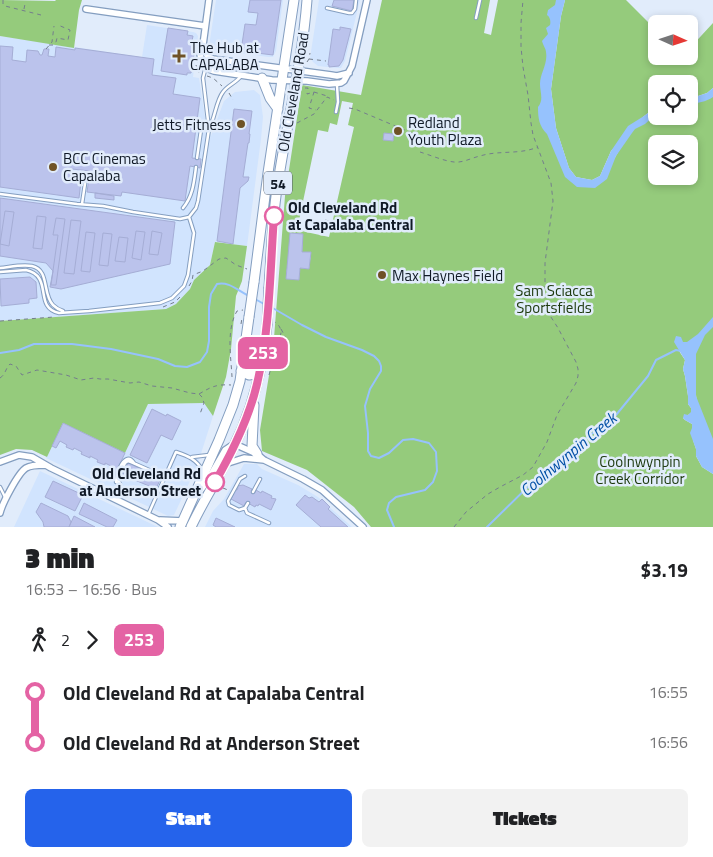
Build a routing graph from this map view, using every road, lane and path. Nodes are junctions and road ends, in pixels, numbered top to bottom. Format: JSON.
{"nodes":[{"id":1,"x":3,"y":0,"type":"edge"},
{"id":2,"x":209,"y":0,"type":"edge"},
{"id":3,"x":294,"y":0,"type":"edge"},
{"id":4,"x":307,"y":0,"type":"edge"},
{"id":5,"x":356,"y":0,"type":"edge"},
{"id":6,"x":367,"y":0,"type":"edge"},
{"id":7,"x":480,"y":0,"type":"edge"},
{"id":8,"x":523,"y":0,"type":"edge"},
{"id":9,"x":25,"y":4,"type":"dead end"},
{"id":10,"x":327,"y":8,"type":"dead end"},
{"id":11,"x":86,"y":9,"type":"dead end"},
{"id":12,"x":24,"y":10,"type":"junction"},
{"id":13,"x":41,"y":15,"type":"dead end"},
{"id":14,"x":476,"y":18,"type":"dead end"},
{"id":15,"x":58,"y":25,"type":"dead end"},
{"id":16,"x":54,"y":26,"type":"dead end"},
{"id":17,"x":205,"y":26,"type":"junction"},
{"id":18,"x":49,"y":45,"type":"junction"},
{"id":19,"x":203,"y":45,"type":"junction"},
{"id":20,"x":46,"y":49,"type":"dead end"},
{"id":21,"x":310,"y":53,"type":"dead end"},
{"id":22,"x":213,"y":59,"type":"junction"},
{"id":23,"x":309,"y":59,"type":"junction"},
{"id":24,"x":326,"y":61,"type":"dead end"},
{"id":25,"x":207,"y":68,"type":"junction"},
{"id":26,"x":302,"y":68,"type":"junction"},
{"id":27,"x":284,"y":69,"type":"junction"},
{"id":28,"x":349,"y":73,"type":"junction"},
{"id":29,"x":242,"y":75,"type":"junction"},
{"id":30,"x":206,"y":76,"type":"dead end"},
{"id":31,"x":337,"y":76,"type":"junction"},
{"id":32,"x":262,"y":78,"type":"junction"},
{"id":33,"x":283,"y":80,"type":"junction"},
{"id":34,"x":299,"y":84,"type":"junction"},
{"id":35,"x":337,"y":84,"type":"junction"},
{"id":36,"x":222,"y":86,"type":"dead end"},
{"id":37,"x":229,"y":92,"type":"dead end"},
{"id":38,"x":314,"y":92,"type":"junction"},
{"id":39,"x":328,"y":97,"type":"junction"},
{"id":40,"x":233,"y":100,"type":"dead end"},
{"id":41,"x":338,"y":102,"type":"junction"},
{"id":42,"x":349,"y":108,"type":"dead end"},
{"id":43,"x":278,"y":109,"type":"junction"},
{"id":44,"x":317,"y":111,"type":"junction"},
{"id":45,"x":336,"y":112,"type":"dead end"},
{"id":46,"x":294,"y":125,"type":"dead end"},
{"id":47,"x":209,"y":129,"type":"junction"},
{"id":48,"x":438,"y":144,"type":"dead end"},
{"id":49,"x":538,"y":147,"type":"junction"},
{"id":50,"x":420,"y":152,"type":"dead end"},
{"id":51,"x":197,"y":158,"type":"dead end"},
{"id":52,"x":196,"y":167,"type":"dead end"},
{"id":53,"x":195,"y":174,"type":"junction"},
{"id":54,"x":203,"y":175,"type":"junction"},
{"id":55,"x":76,"y":176,"type":"dead end"},
{"id":56,"x":0,"y":194,"type":"edge"},
{"id":57,"x":82,"y":204,"type":"junction"},
{"id":58,"x":183,"y":208,"type":"dead end"},
{"id":59,"x":189,"y":217,"type":"junction"},
{"id":60,"x":325,"y":220,"type":"dead end"},
{"id":61,"x":363,"y":229,"type":"dead end"},
{"id":62,"x":0,"y":268,"type":"edge"},
{"id":63,"x":248,"y":269,"type":"dead end"},
{"id":64,"x":0,"y":272,"type":"edge"},
{"id":65,"x":188,"y":288,"type":"dead end"},
{"id":66,"x":182,"y":295,"type":"dead end"},
{"id":67,"x":156,"y":308,"type":"dead end"},
{"id":68,"x":65,"y":312,"type":"junction"},
{"id":69,"x":58,"y":316,"type":"dead end"},
{"id":70,"x":0,"y":321,"type":"edge"},
{"id":71,"x":281,"y":328,"type":"dead end"},
{"id":72,"x":283,"y":370,"type":"dead end"},
{"id":73,"x":241,"y":371,"type":"junction"},
{"id":74,"x":259,"y":373,"type":"junction"},
{"id":75,"x":0,"y":378,"type":"edge"},
{"id":76,"x":231,"y":386,"type":"dead end"},
{"id":77,"x":255,"y":392,"type":"junction"},
{"id":78,"x":199,"y":394,"type":"junction"},
{"id":79,"x":200,"y":414,"type":"dead end"},
{"id":80,"x":235,"y":445,"type":"junction"},
{"id":81,"x":214,"y":453,"type":"junction"},
{"id":82,"x":190,"y":457,"type":"junction"},
{"id":83,"x":260,"y":457,"type":"junction"},
{"id":84,"x":0,"y":462,"type":"edge"},
{"id":85,"x":226,"y":464,"type":"junction"},
{"id":86,"x":45,"y":465,"type":"junction"},
{"id":87,"x":204,"y":474,"type":"junction"},
{"id":88,"x":245,"y":476,"type":"dead end"},
{"id":89,"x":164,"y":477,"type":"junction"},
{"id":90,"x":260,"y":480,"type":"dead end"},
{"id":91,"x":120,"y":484,"type":"dead end"},
{"id":92,"x":0,"y":487,"type":"edge"},
{"id":93,"x":222,"y":488,"type":"dead end"},
{"id":94,"x":228,"y":490,"type":"dead end"},
{"id":95,"x":253,"y":492,"type":"dead end"},
{"id":96,"x":6,"y":498,"type":"junction"},
{"id":97,"x":192,"y":500,"type":"junction"},
{"id":98,"x":248,"y":503,"type":"dead end"},
{"id":99,"x":245,"y":508,"type":"junction"},
{"id":100,"x":0,"y":513,"type":"edge"},
{"id":101,"x":148,"y":515,"type":"junction"},
{"id":102,"x":158,"y":520,"type":"junction"},
{"id":103,"x":269,"y":523,"type":"dead end"},
{"id":104,"x":182,"y":524,"type":"edge"},
{"id":105,"x":168,"y":527,"type":"edge"},
{"id":106,"x":191,"y":527,"type":"edge"},
{"id":107,"x":363,"y":527,"type":"edge"},
{"id":108,"x":454,"y":527,"type":"edge"}],
"edges":[{"from":1,"to":12,"type":"path"},
{"from":2,"to":17,"type":"street"},
{"from":3,"to":27,"type":"main road","name":"Old Cleveland Road","number":"54"},
{"from":4,"to":26,"type":"main road","name":"Old Cleveland Road","number":"54"},
{"from":5,"to":10,"type":"lane"},
{"from":6,"to":28,"type":"street"},
{"from":7,"to":14,"type":"lane"},
{"from":8,"to":49,"type":"path"},
{"from":9,"to":12,"type":"path"},
{"from":11,"to":17,"type":"street"},
{"from":12,"to":13,"type":"path"},
{"from":15,"to":18,"type":"path"},
{"from":16,"to":18,"type":"path"},
{"from":17,"to":19,"type":"street"},
{"from":18,"to":20,"type":"path"},
{"from":19,"to":22,"type":"street"},
{"from":19,"to":25,"type":"street"},
{"from":21,"to":23,"type":"path"},
{"from":22,"to":25,"type":"lane"},
{"from":22,"to":27,"type":"street"},
{"from":23,"to":24,"type":"path"},
{"from":23,"to":26,"type":"path"},
{"from":25,"to":29,"type":"street"},
{"from":25,"to":47,"type":"lane"},
{"from":26,"to":27,"type":"street"},
{"from":26,"to":31,"type":"street"},
{"from":26,"to":34,"type":"main road","name":"Old Cleveland Road","number":"54"},
{"from":27,"to":33,"type":"main road","name":"Old Cleveland Road","number":"54"},
{"from":28,"to":31,"type":"street"},
{"from":28,"to":35,"type":"street"},
{"from":29,"to":32,"type":"street"},
{"from":29,"to":47,"type":"lane"},
{"from":30,"to":36,"type":"path"},
{"from":31,"to":35,"type":"lane"},
{"from":32,"to":33,"type":"street"},
{"from":32,"to":43,"type":"main road"},
{"from":33,"to":34,"type":"street"},
{"from":33,"to":43,"type":"main road","name":"Old Cleveland Road","number":"54"},
{"from":34,"to":35,"type":"street"},
{"from":34,"to":38,"type":"path"},
{"from":34,"to":74,"type":"main road","name":"Old Cleveland Road","number":"54","bridge":true},
{"from":35,"to":41,"type":"lane"},
{"from":37,"to":40,"type":"path"},
{"from":38,"to":39,"type":"path"},
{"from":38,"to":44,"type":"path"},
{"from":39,"to":41,"type":"path"},
{"from":39,"to":44,"type":"path"},
{"from":41,"to":45,"type":"lane"},
{"from":42,"to":48,"type":"path"},
{"from":43,"to":73,"type":"main road","name":"Old Cleveland Road","number":"54","bridge":true},
{"from":44,"to":46,"type":"path"},
{"from":47,"to":51,"type":"lane"},
{"from":47,"to":54,"type":"lane"},
{"from":49,"to":50,"type":"path"},
{"from":49,"to":108,"type":"path"},
{"from":52,"to":53,"type":"lane"},
{"from":53,"to":54,"type":"lane"},
{"from":53,"to":58,"type":"lane"},
{"from":54,"to":59,"type":"lane"},
{"from":55,"to":57,"type":"lane"},
{"from":56,"to":57,"type":"lane"},
{"from":57,"to":59,"type":"lane"},
{"from":59,"to":68,"type":"lane"},
{"from":60,"to":61,"type":"path"},
{"from":62,"to":68,"type":"lane"},
{"from":63,"to":65,"type":"path"},
{"from":64,"to":68,"type":"lane"},
{"from":66,"to":67,"type":"path"},
{"from":69,"to":70,"type":"path"},
{"from":71,"to":72,"type":"path"},
{"from":73,"to":74,"type":"main road"},
{"from":73,"to":81,"type":"main road","name":"Old Cleveland Road","number":"54"},
{"from":74,"to":77,"type":"main road","name":"Old Cleveland Road","number":"54"},
{"from":75,"to":78,"type":"path"},
{"from":76,"to":78,"type":"path"},
{"from":77,"to":80,"type":"main road","name":"Old Cleveland Road","number":"54"},
{"from":77,"to":83,"type":"main road"},
{"from":78,"to":79,"type":"path"},
{"from":80,"to":83,"type":"street"},
{"from":80,"to":85,"type":"main road","name":"Old Cleveland Road","number":"54"},
{"from":80,"to":97,"type":"street"},
{"from":81,"to":82,"type":"lane"},
{"from":81,"to":87,"type":"main road","name":"Old Cleveland Road","number":"54"},
{"from":82,"to":87,"type":"lane"},
{"from":82,"to":89,"type":"lane"},
{"from":83,"to":85,"type":"street"},
{"from":83,"to":107,"type":"street"},
{"from":84,"to":86,"type":"street"},
{"from":85,"to":106,"type":"main road","name":"Old Cleveland Road","number":"54"},
{"from":86,"to":96,"type":"street"},
{"from":86,"to":101,"type":"street"},
{"from":87,"to":97,"type":"main road","name":"Old Cleveland Road","number":"54"},
{"from":88,"to":99,"type":"lane"},
{"from":89,"to":91,"type":"lane"},
{"from":89,"to":101,"type":"lane"},
{"from":90,"to":95,"type":"lane"},
{"from":92,"to":96,"type":"lane"},
{"from":93,"to":94,"type":"path"},
{"from":96,"to":100,"type":"street"},
{"from":97,"to":104,"type":"main road","name":"Old Cleveland Road","number":"54"},
{"from":98,"to":99,"type":"lane"},
{"from":99,"to":103,"type":"lane"},
{"from":101,"to":102,"type":"street"},
{"from":102,"to":104,"type":"street"},
{"from":102,"to":105,"type":"street"}]}
